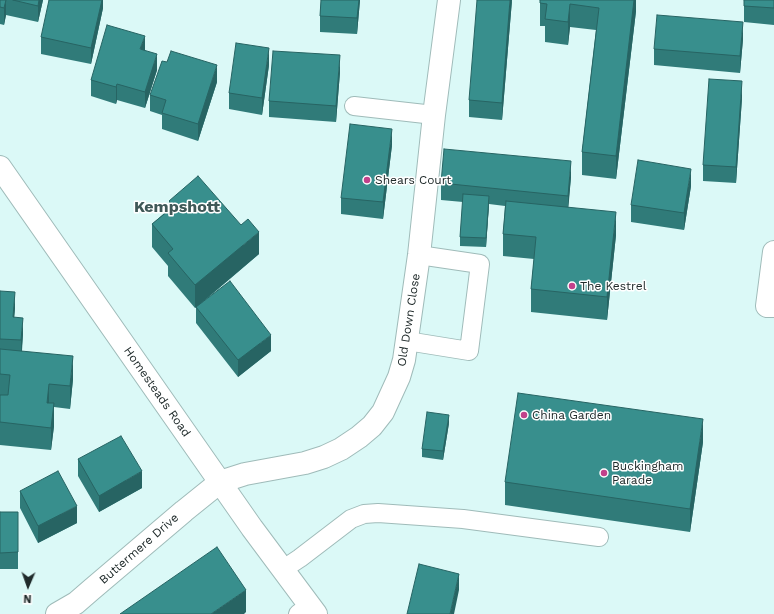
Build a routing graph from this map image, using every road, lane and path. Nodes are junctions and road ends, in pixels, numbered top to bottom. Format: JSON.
{"nodes":[{"id":1,"x":449,"y":0,"type":"edge"},
{"id":2,"x":354,"y":106,"type":"dead end"},
{"id":3,"x":434,"y":115,"type":"junction"},
{"id":4,"x":0,"y":168,"type":"edge"},
{"id":5,"x":774,"y":252,"type":"edge"},
{"id":6,"x":419,"y":255,"type":"junction"},
{"id":7,"x":774,"y":306,"type":"edge"},
{"id":8,"x":407,"y":341,"type":"junction"},
{"id":9,"x":220,"y":482,"type":"junction"},
{"id":10,"x":599,"y":537,"type":"dead end"},
{"id":11,"x":282,"y":570,"type":"junction"},
{"id":12,"x":308,"y":611,"type":"edge"},
{"id":13,"x":57,"y":614,"type":"edge"}],
"edges":[{"from":1,"to":3,"type":"street"},
{"from":2,"to":3,"type":"lane"},
{"from":3,"to":6,"type":"street","name":"Old Down Close"},
{"from":4,"to":9,"type":"street","name":"Homesteads Road"},
{"from":5,"to":7,"type":"street"},
{"from":6,"to":8,"type":"street","name":"Old Down Close"},
{"from":6,"to":8,"type":"lane"},
{"from":8,"to":9,"type":"street","name":"Old Down Close"},
{"from":9,"to":11,"type":"street","name":"Homesteads Road"},
{"from":9,"to":13,"type":"street","name":"Buttermere Drive"},
{"from":10,"to":11,"type":"lane"},
{"from":11,"to":12,"type":"street","name":"Homesteads Road"}]}
